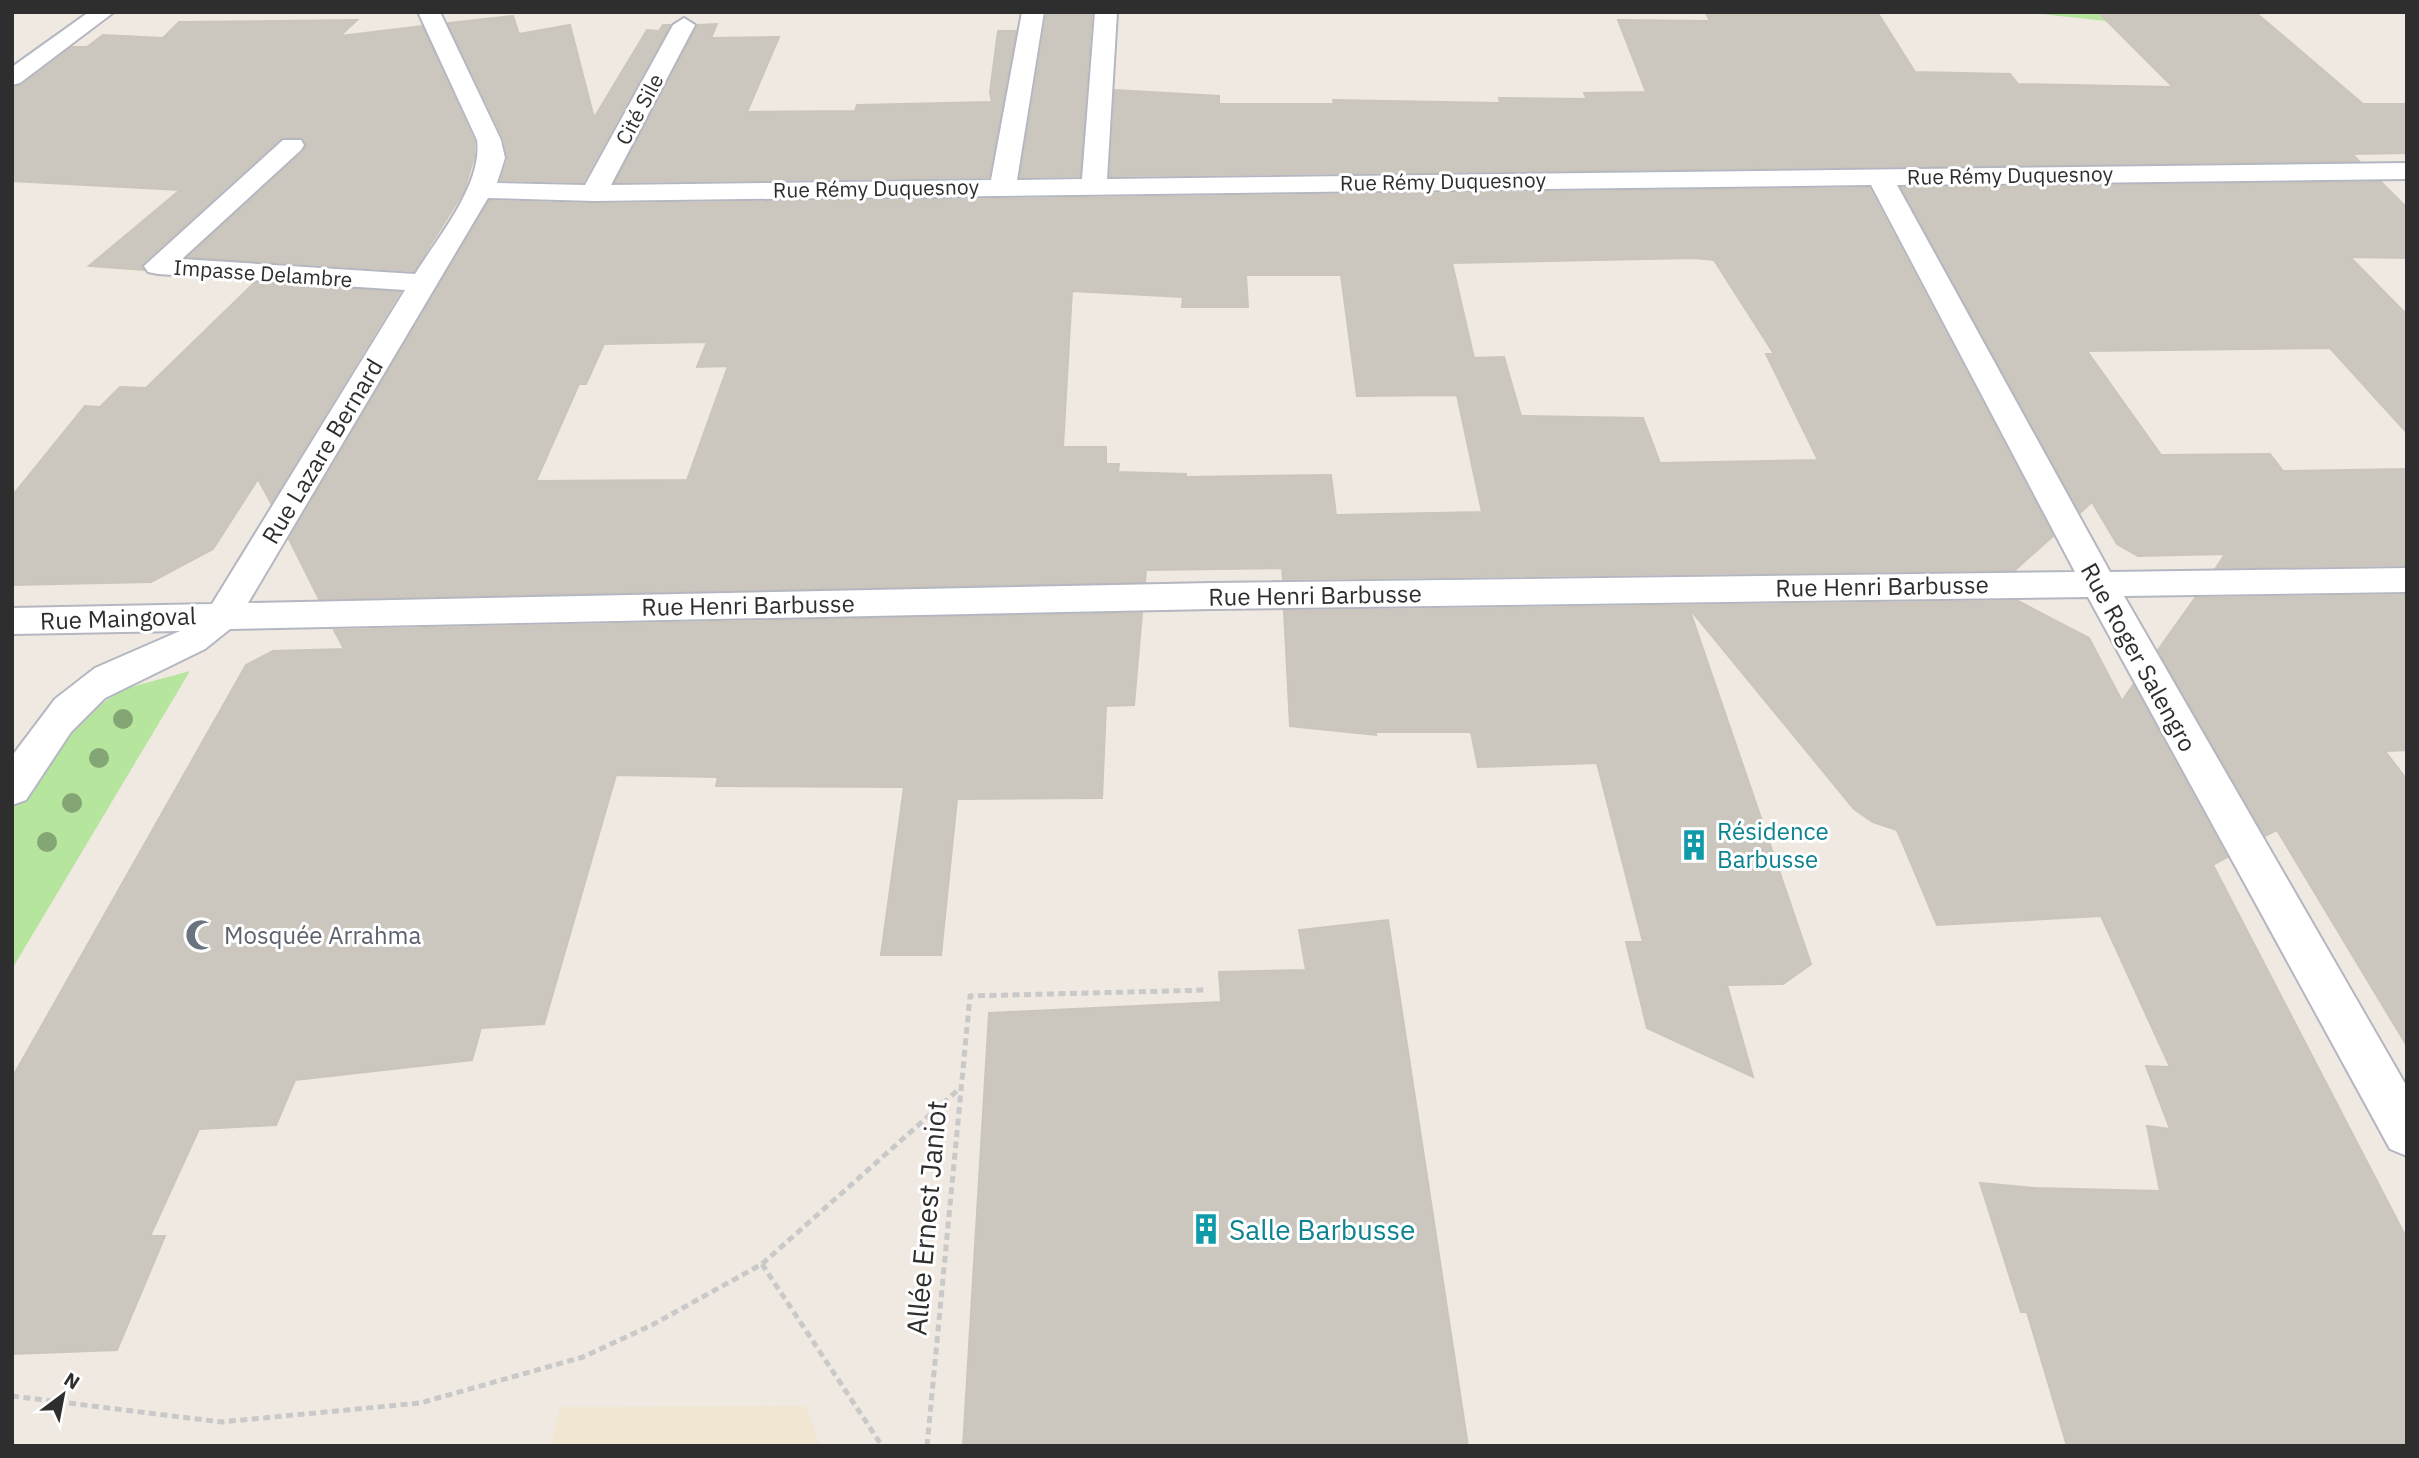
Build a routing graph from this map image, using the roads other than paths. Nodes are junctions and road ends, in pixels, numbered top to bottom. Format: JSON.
{"nodes":[{"id":1,"x":103,"y":12,"type":"edge"},
{"id":2,"x":1033,"y":12,"type":"edge"},
{"id":3,"x":1106,"y":12,"type":"edge"},
{"id":4,"x":435,"y":24,"type":"edge"},
{"id":5,"x":684,"y":25,"type":"dead end"},
{"id":6,"x":12,"y":78,"type":"edge"},
{"id":7,"x":292,"y":145,"type":"dead end"},
{"id":8,"x":2407,"y":171,"type":"edge"},
{"id":9,"x":1879,"y":176,"type":"junction"},
{"id":10,"x":1003,"y":186,"type":"junction"},
{"id":11,"x":1094,"y":186,"type":"junction"},
{"id":12,"x":480,"y":190,"type":"junction"},
{"id":13,"x":594,"y":192,"type":"junction"},
{"id":14,"x":422,"y":283,"type":"junction"},
{"id":15,"x":2407,"y":580,"type":"edge"},
{"id":16,"x":2099,"y":584,"type":"junction"},
{"id":17,"x":223,"y":615,"type":"junction"},
{"id":18,"x":12,"y":621,"type":"edge"},
{"id":19,"x":12,"y":789,"type":"edge"},
{"id":20,"x":2407,"y":1133,"type":"edge"}],
"edges":[{"from":1,"to":6,"type":"street"},
{"from":2,"to":10,"type":"street"},
{"from":3,"to":11,"type":"street"},
{"from":4,"to":12,"type":"street","name":"Rue Lazare Bernard"},
{"from":5,"to":13,"type":"street","name":"Cité Sile"},
{"from":7,"to":14,"type":"street","name":"Impasse Delambre"},
{"from":8,"to":9,"type":"street","name":"Rue Rémy Duquesnoy"},
{"from":9,"to":11,"type":"street","name":"Rue Rémy Duquesnoy"},
{"from":9,"to":16,"type":"street","name":"Rue Roger Salengro"},
{"from":10,"to":11,"type":"street","name":"Rue Rémy Duquesnoy"},
{"from":10,"to":13,"type":"street","name":"Rue Rémy Duquesnoy"},
{"from":12,"to":13,"type":"street","name":"Rue Rémy Duquesnoy"},
{"from":12,"to":14,"type":"street","name":"Rue Lazare Bernard"},
{"from":14,"to":17,"type":"street","name":"Rue Lazare Bernard"},
{"from":15,"to":16,"type":"street","name":"Rue Henri Barbusse"},
{"from":16,"to":17,"type":"street","name":"Rue Henri Barbusse"},
{"from":16,"to":20,"type":"street","name":"Rue Roger Salengro"},
{"from":17,"to":18,"type":"street","name":"Rue Maingoval"},
{"from":17,"to":19,"type":"street","name":"Rue Lazare Bernard"}]}
